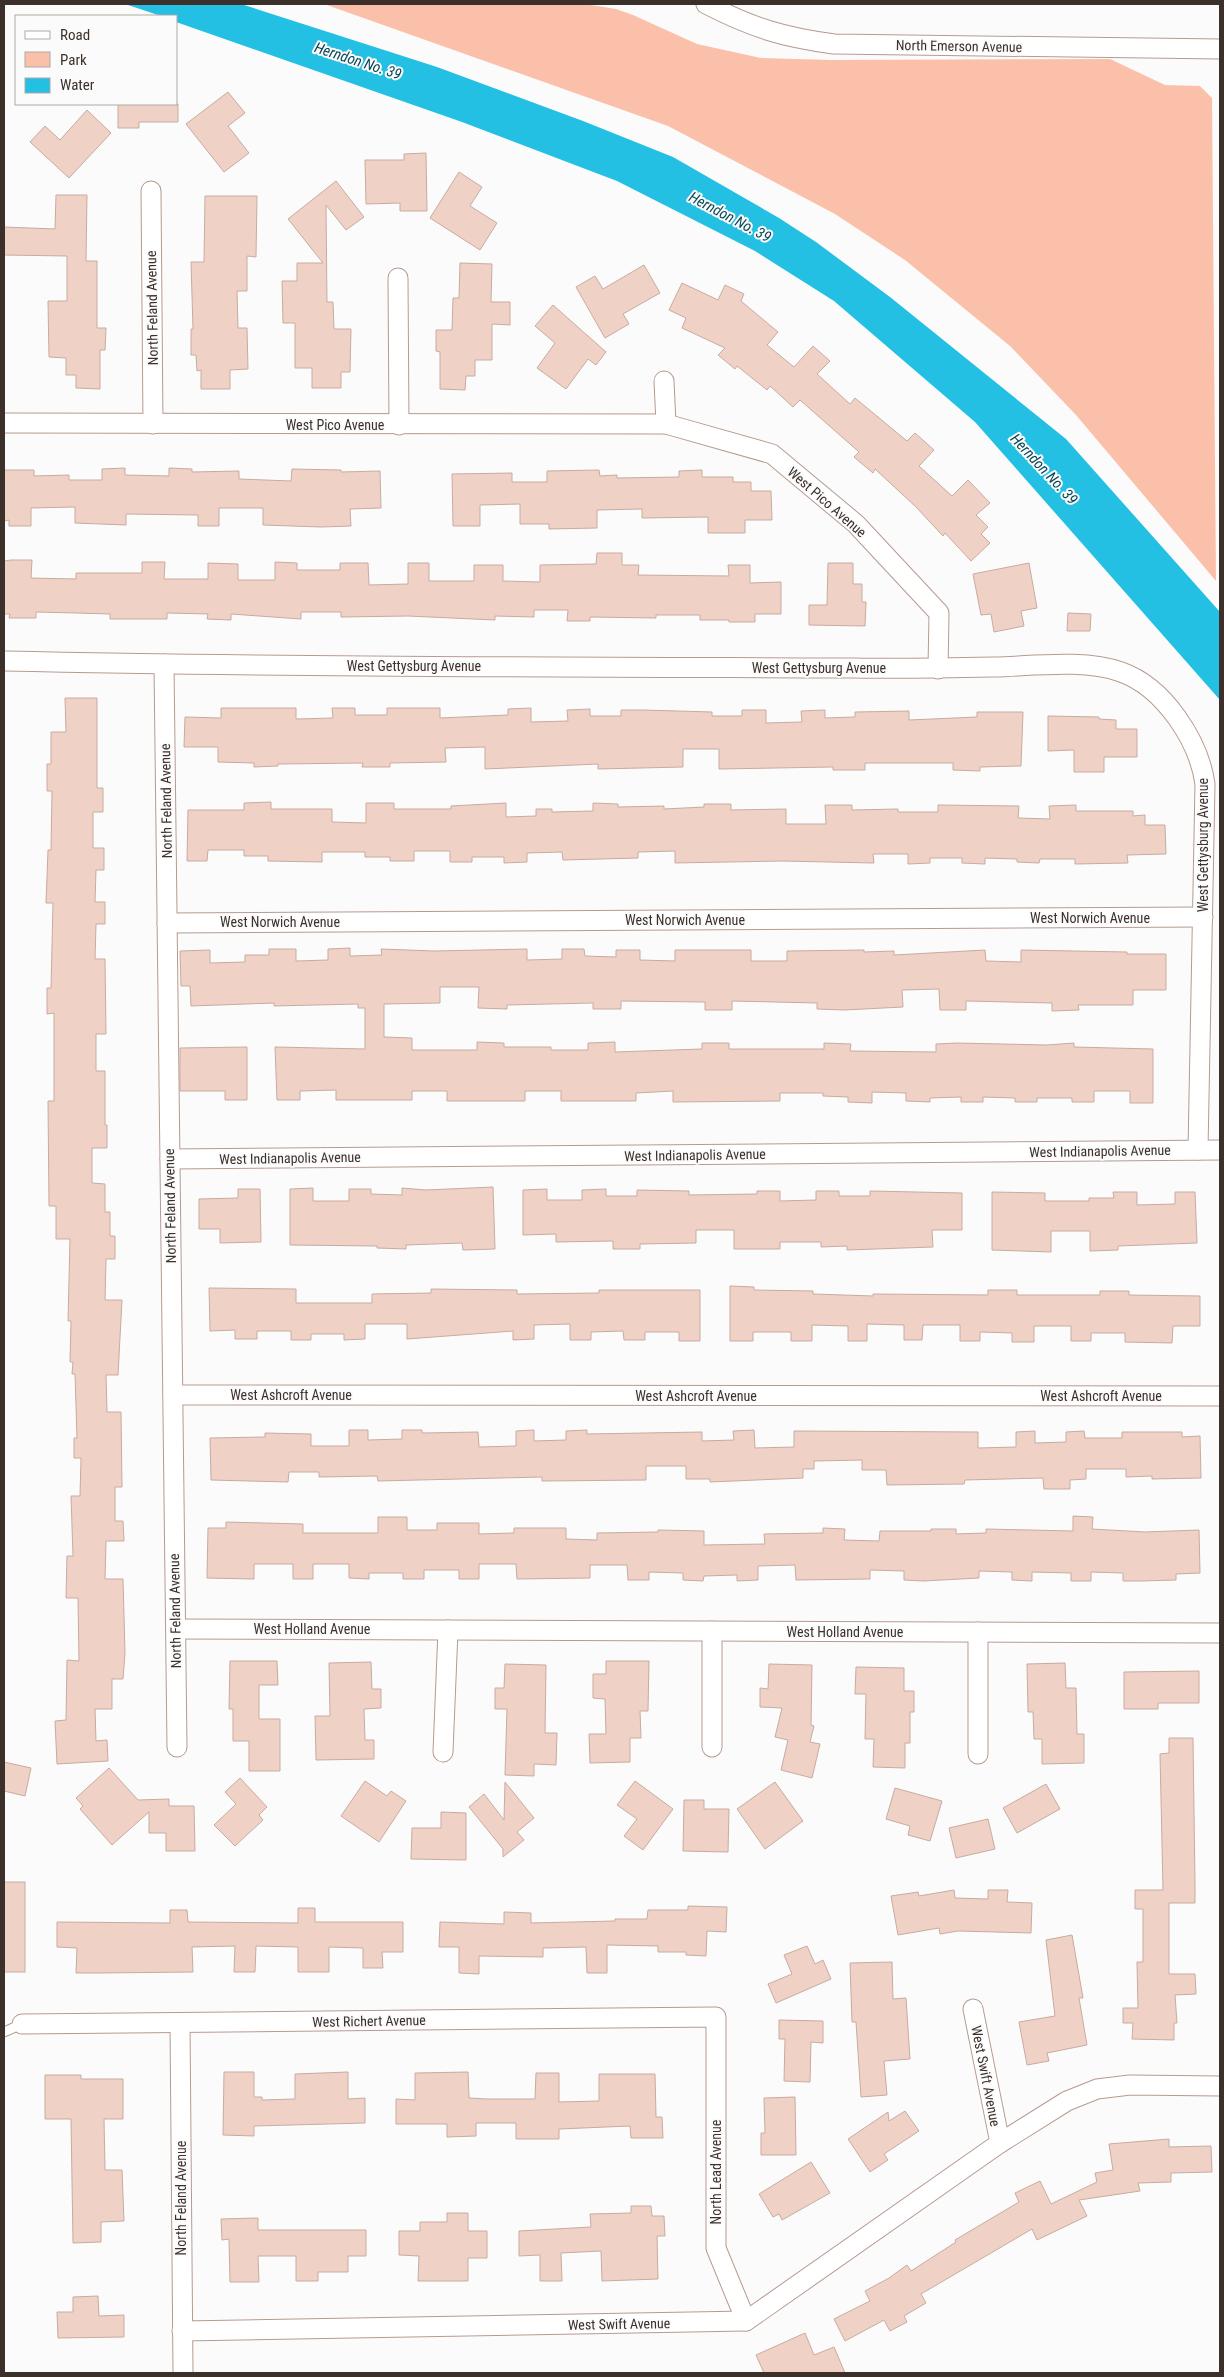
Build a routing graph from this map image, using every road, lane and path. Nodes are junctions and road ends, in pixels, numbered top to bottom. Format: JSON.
{"nodes":[{"id":1,"x":706,"y":4,"type":"edge"},
{"id":2,"x":1220,"y":49,"type":"edge"},
{"id":3,"x":151,"y":191,"type":"dead end"},
{"id":4,"x":398,"y":278,"type":"dead end"},
{"id":5,"x":664,"y":381,"type":"dead end"},
{"id":6,"x":4,"y":423,"type":"edge"},
{"id":7,"x":154,"y":424,"type":"junction"},
{"id":8,"x":666,"y":424,"type":"junction"},
{"id":9,"x":399,"y":425,"type":"junction"},
{"id":10,"x":4,"y":661,"type":"edge"},
{"id":11,"x":164,"y":664,"type":"junction"},
{"id":12,"x":938,"y":669,"type":"junction"},
{"id":13,"x":1203,"y":917,"type":"junction"},
{"id":14,"x":167,"y":923,"type":"junction"},
{"id":15,"x":1198,"y":1150,"type":"junction"},
{"id":16,"x":1220,"y":1150,"type":"edge"},
{"id":17,"x":170,"y":1159,"type":"junction"},
{"id":18,"x":173,"y":1395,"type":"junction"},
{"id":19,"x":1220,"y":1396,"type":"edge"},
{"id":20,"x":176,"y":1629,"type":"junction"},
{"id":21,"x":448,"y":1630,"type":"junction"},
{"id":22,"x":712,"y":1631,"type":"junction"},
{"id":23,"x":978,"y":1632,"type":"junction"},
{"id":24,"x":1220,"y":1634,"type":"edge"},
{"id":25,"x":177,"y":1747,"type":"dead end"},
{"id":26,"x":712,"y":1747,"type":"dead end"},
{"id":27,"x":443,"y":1752,"type":"dead end"},
{"id":28,"x":978,"y":1754,"type":"dead end"},
{"id":29,"x":973,"y":2009,"type":"dead end"},
{"id":30,"x":716,"y":2017,"type":"joint"},
{"id":31,"x":180,"y":2023,"type":"junction"},
{"id":32,"x":22,"y":2024,"type":"joint"},
{"id":33,"x":4,"y":2032,"type":"edge"},
{"id":34,"x":1220,"y":2086,"type":"edge"},
{"id":35,"x":1000,"y":2143,"type":"junction"},
{"id":36,"x":746,"y":2322,"type":"junction"},
{"id":37,"x":182,"y":2330,"type":"junction"},
{"id":38,"x":183,"y":2373,"type":"edge"}],
"edges":[{"from":1,"to":2,"type":"street","name":"North Emerson Avenue"},
{"from":3,"to":7,"type":"street","name":"North Feland Avenue"},
{"from":4,"to":9,"type":"street"},
{"from":5,"to":8,"type":"street"},
{"from":6,"to":7,"type":"street","name":"West Pico Avenue"},
{"from":7,"to":9,"type":"street","name":"West Pico Avenue"},
{"from":8,"to":9,"type":"street","name":"West Pico Avenue"},
{"from":8,"to":12,"type":"street","name":"West Pico Avenue"},
{"from":10,"to":11,"type":"street","name":"West Gettysburg Avenue"},
{"from":11,"to":12,"type":"street","name":"West Gettysburg Avenue"},
{"from":11,"to":14,"type":"street","name":"North Feland Avenue"},
{"from":12,"to":13,"type":"street","name":"West Gettysburg Avenue"},
{"from":13,"to":14,"type":"street","name":"West Norwich Avenue"},
{"from":13,"to":15,"type":"street","name":"West Gettysburg Avenue"},
{"from":14,"to":17,"type":"street","name":"North Feland Avenue"},
{"from":15,"to":16,"type":"street","name":"West Indianapolis Avenue"},
{"from":15,"to":17,"type":"street","name":"West Indianapolis Avenue"},
{"from":17,"to":18,"type":"street","name":"North Feland Avenue"},
{"from":18,"to":19,"type":"street","name":"West Ashcroft Avenue"},
{"from":18,"to":20,"type":"street","name":"North Feland Avenue"},
{"from":20,"to":21,"type":"street","name":"West Holland Avenue"},
{"from":20,"to":25,"type":"street","name":"North Feland Avenue"},
{"from":21,"to":22,"type":"street","name":"West Holland Avenue"},
{"from":21,"to":27,"type":"street"},
{"from":22,"to":23,"type":"street","name":"West Holland Avenue"},
{"from":22,"to":26,"type":"street"},
{"from":23,"to":24,"type":"street","name":"West Holland Avenue"},
{"from":23,"to":28,"type":"street"},
{"from":29,"to":35,"type":"street","name":"West Swift Avenue"},
{"from":30,"to":31,"type":"street","name":"West Richert Avenue"},
{"from":30,"to":36,"type":"street","name":"North Lead Avenue"},
{"from":31,"to":32,"type":"street","name":"West Richert Avenue"},
{"from":31,"to":37,"type":"street","name":"North Feland Avenue"},
{"from":32,"to":33,"type":"lane"},
{"from":34,"to":35,"type":"street","name":"West Swift Avenue"},
{"from":35,"to":36,"type":"street","name":"West Swift Avenue"},
{"from":36,"to":37,"type":"street","name":"West Swift Avenue"},
{"from":37,"to":38,"type":"street","name":"North Feland Avenue"}]}
